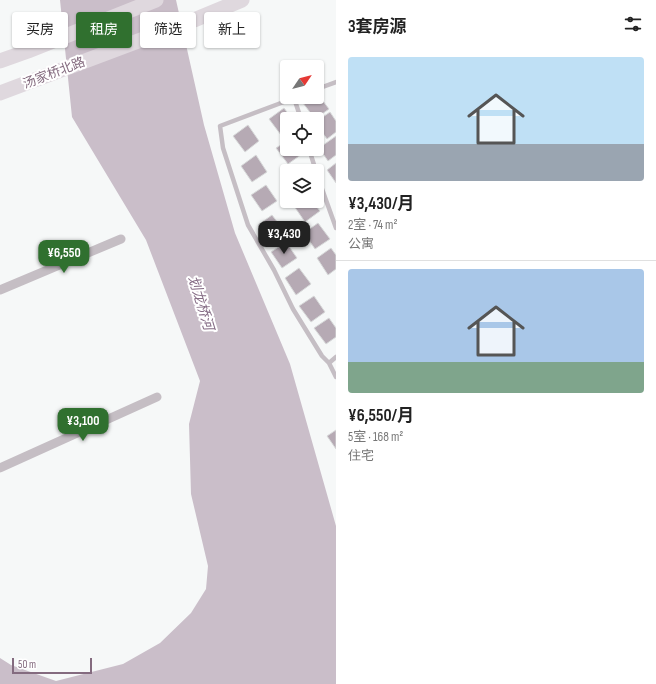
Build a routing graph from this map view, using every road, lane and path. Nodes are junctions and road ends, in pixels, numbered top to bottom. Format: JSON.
{"nodes":[{"id":1,"x":156,"y":0,"type":"edge"},
{"id":2,"x":242,"y":0,"type":"edge"},
{"id":3,"x":0,"y":61,"type":"edge"},
{"id":4,"x":336,"y":82,"type":"edge"},
{"id":5,"x":324,"y":86,"type":"edge"},
{"id":6,"x":0,"y":93,"type":"edge"},
{"id":7,"x":280,"y":103,"type":"edge"},
{"id":8,"x":324,"y":195,"type":"edge"},
{"id":9,"x":336,"y":228,"type":"edge"},
{"id":10,"x":121,"y":239,"type":"dead end"},
{"id":11,"x":0,"y":290,"type":"edge"},
{"id":12,"x":336,"y":357,"type":"edge"},
{"id":13,"x":329,"y":363,"type":"junction"},
{"id":14,"x":336,"y":377,"type":"edge"},
{"id":15,"x":157,"y":397,"type":"dead end"},
{"id":16,"x":0,"y":468,"type":"edge"}],
"edges":[{"from":1,"to":3,"type":"main road"},
{"from":2,"to":6,"type":"main road","name":"汤家桥北路"},
{"from":4,"to":5,"type":"lane"},
{"from":7,"to":13,"type":"lane"},
{"from":8,"to":9,"type":"lane"},
{"from":10,"to":11,"type":"street"},
{"from":12,"to":13,"type":"lane"},
{"from":13,"to":14,"type":"lane"},
{"from":15,"to":16,"type":"street"}]}
